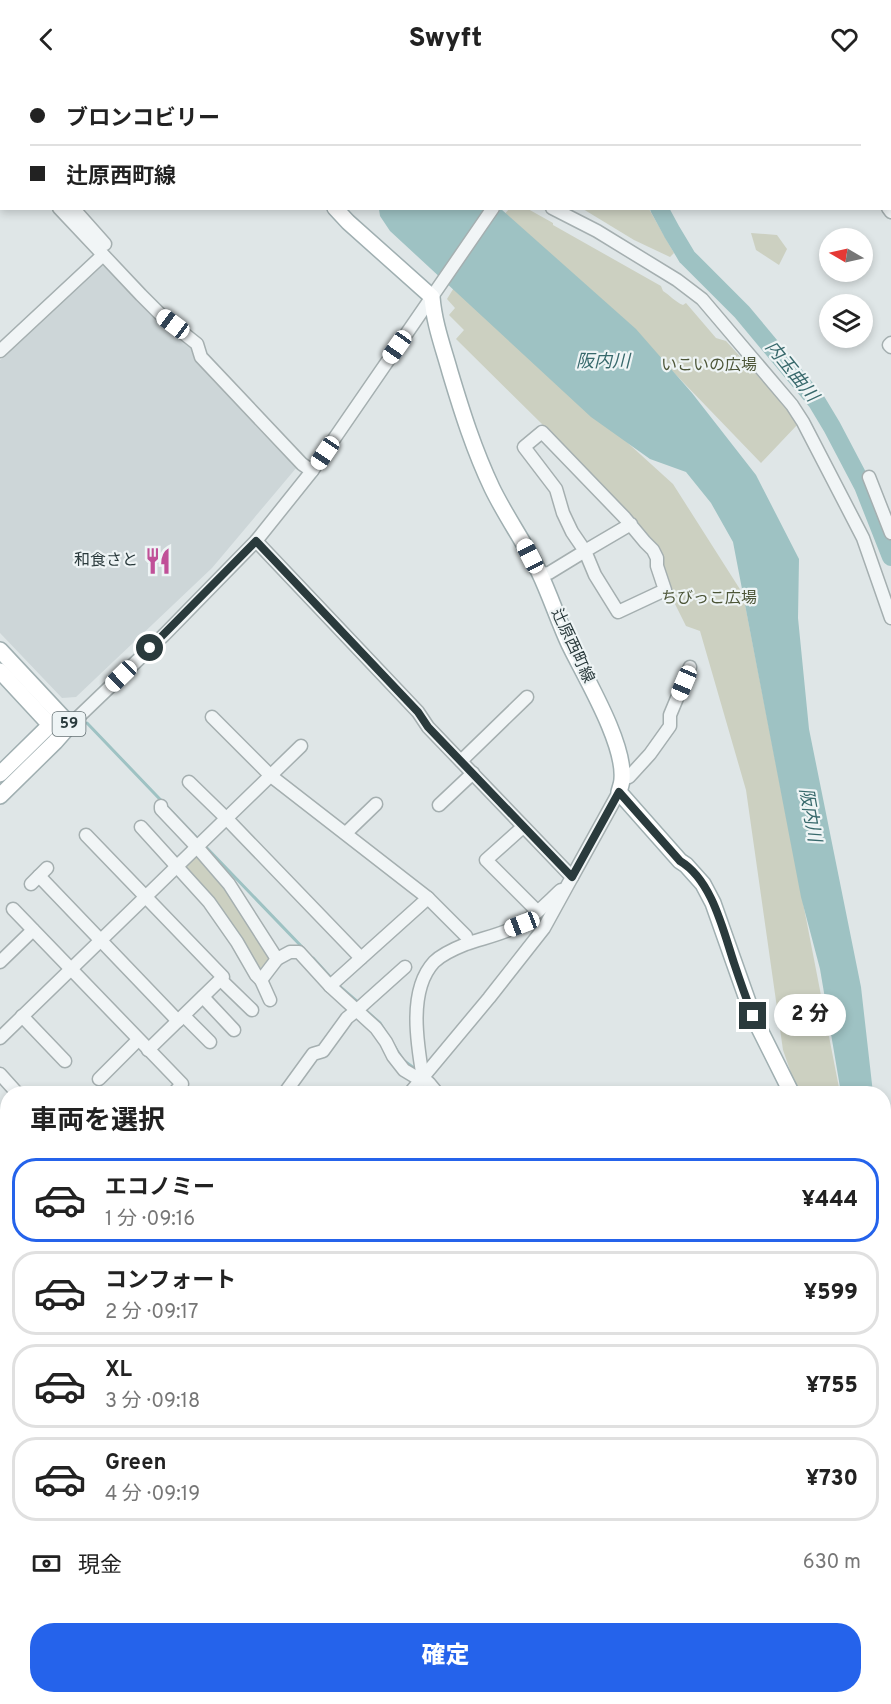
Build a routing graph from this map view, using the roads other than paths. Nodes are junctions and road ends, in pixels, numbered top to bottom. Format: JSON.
{"nodes":[{"id":1,"x":61,"y":210,"type":"edge"},
{"id":2,"x":75,"y":210,"type":"edge"},
{"id":3,"x":337,"y":210,"type":"edge"},
{"id":4,"x":492,"y":210,"type":"edge"},
{"id":5,"x":556,"y":210,"type":"edge"},
{"id":6,"x":104,"y":249,"type":"junction"},
{"id":7,"x":432,"y":297,"type":"junction"},
{"id":8,"x":0,"y":351,"type":"edge"},
{"id":9,"x":312,"y":471,"type":"junction"},
{"id":10,"x":869,"y":477,"type":"dead end"},
{"id":11,"x":631,"y":524,"type":"junction"},
{"id":12,"x":891,"y":533,"type":"edge"},
{"id":13,"x":256,"y":541,"type":"junction"},
{"id":14,"x":585,"y":551,"type":"junction"},
{"id":15,"x":540,"y":574,"type":"junction"},
{"id":16,"x":885,"y":583,"type":"edge"},
{"id":17,"x":891,"y":618,"type":"edge"},
{"id":18,"x":0,"y":650,"type":"edge"},
{"id":19,"x":690,"y":667,"type":"dead end"},
{"id":20,"x":0,"y":671,"type":"edge"},
{"id":21,"x":527,"y":697,"type":"dead end"},
{"id":22,"x":212,"y":717,"type":"dead end"},
{"id":23,"x":50,"y":725,"type":"junction"},
{"id":24,"x":70,"y":725,"type":"junction"},
{"id":25,"x":301,"y":746,"type":"dead end"},
{"id":26,"x":461,"y":761,"type":"junction"},
{"id":27,"x":473,"y":773,"type":"junction"},
{"id":28,"x":0,"y":774,"type":"edge"},
{"id":29,"x":272,"y":776,"type":"junction"},
{"id":30,"x":189,"y":782,"type":"dead end"},
{"id":31,"x":620,"y":786,"type":"junction"},
{"id":32,"x":0,"y":796,"type":"edge"},
{"id":33,"x":376,"y":804,"type":"dead end"},
{"id":34,"x":439,"y":805,"type":"dead end"},
{"id":35,"x":161,"y":806,"type":"dead end"},
{"id":36,"x":227,"y":819,"type":"junction"},
{"id":37,"x":141,"y":827,"type":"dead end"},
{"id":38,"x":523,"y":827,"type":"junction"},
{"id":39,"x":346,"y":833,"type":"junction"},
{"id":40,"x":86,"y":835,"type":"dead end"},
{"id":41,"x":200,"y":844,"type":"junction"},
{"id":42,"x":177,"y":866,"type":"junction"},
{"id":43,"x":39,"y":876,"type":"dead end"},
{"id":44,"x":570,"y":881,"type":"junction"},
{"id":45,"x":146,"y":896,"type":"junction"},
{"id":46,"x":428,"y":897,"type":"junction"},
{"id":47,"x":13,"y":909,"type":"dead end"},
{"id":48,"x":537,"y":911,"type":"junction"},
{"id":49,"x":33,"y":930,"type":"junction"},
{"id":50,"x":466,"y":936,"type":"dead end"},
{"id":51,"x":101,"y":940,"type":"junction"},
{"id":52,"x":277,"y":958,"type":"junction"},
{"id":53,"x":361,"y":958,"type":"junction"},
{"id":54,"x":0,"y":962,"type":"edge"},
{"id":55,"x":405,"y":967,"type":"dead end"},
{"id":56,"x":71,"y":970,"type":"junction"},
{"id":57,"x":221,"y":980,"type":"junction"},
{"id":58,"x":261,"y":980,"type":"junction"},
{"id":59,"x":335,"y":982,"type":"junction"},
{"id":60,"x":203,"y":997,"type":"junction"},
{"id":61,"x":270,"y":1000,"type":"dead end"},
{"id":62,"x":361,"y":1007,"type":"junction"},
{"id":63,"x":252,"y":1010,"type":"dead end"},
{"id":64,"x":22,"y":1016,"type":"junction"},
{"id":65,"x":181,"y":1018,"type":"junction"},
{"id":66,"x":234,"y":1030,"type":"dead end"},
{"id":67,"x":0,"y":1038,"type":"edge"},
{"id":68,"x":138,"y":1040,"type":"junction"},
{"id":69,"x":210,"y":1042,"type":"dead end"},
{"id":70,"x":148,"y":1050,"type":"junction"},
{"id":71,"x":65,"y":1061,"type":"dead end"},
{"id":72,"x":0,"y":1074,"type":"edge"},
{"id":73,"x":99,"y":1079,"type":"dead end"},
{"id":74,"x":420,"y":1079,"type":"junction"},
{"id":75,"x":11,"y":1086,"type":"edge"},
{"id":76,"x":180,"y":1086,"type":"edge"},
{"id":77,"x":290,"y":1086,"type":"edge"},
{"id":78,"x":415,"y":1086,"type":"edge"},
{"id":79,"x":431,"y":1086,"type":"edge"},
{"id":80,"x":788,"y":1086,"type":"edge"}],
"edges":[{"from":1,"to":6,"type":"street"},
{"from":2,"to":6,"type":"street"},
{"from":3,"to":7,"type":"main road"},
{"from":4,"to":7,"type":"street"},
{"from":5,"to":16,"type":"street"},
{"from":6,"to":8,"type":"street"},
{"from":6,"to":9,"type":"street"},
{"from":7,"to":9,"type":"street"},
{"from":7,"to":15,"type":"main road","name":"辻原西町線"},
{"from":9,"to":13,"type":"street"},
{"from":10,"to":12,"type":"street"},
{"from":11,"to":14,"type":"street"},
{"from":11,"to":14,"type":"street"},
{"from":11,"to":14,"type":"street"},
{"from":13,"to":24,"type":"street"},
{"from":13,"to":26,"type":"street"},
{"from":14,"to":15,"type":"street"},
{"from":15,"to":31,"type":"main road","name":"辻原西町線"},
{"from":16,"to":17,"type":"street"},
{"from":18,"to":24,"type":"main road","number":"59"},
{"from":19,"to":31,"type":"street"},
{"from":20,"to":23,"type":"main road","number":"59"},
{"from":21,"to":26,"type":"street"},
{"from":22,"to":29,"type":"street"},
{"from":23,"to":24,"type":"street"},
{"from":23,"to":28,"type":"main road","number":"59"},
{"from":24,"to":32,"type":"main road","number":"59"},
{"from":25,"to":29,"type":"street"},
{"from":26,"to":27,"type":"street"},
{"from":27,"to":34,"type":"street"},
{"from":27,"to":38,"type":"street"},
{"from":29,"to":36,"type":"street"},
{"from":29,"to":39,"type":"street"},
{"from":30,"to":36,"type":"street"},
{"from":31,"to":44,"type":"street"},
{"from":31,"to":80,"type":"main road"},
{"from":33,"to":39,"type":"street"},
{"from":35,"to":41,"type":"street"},
{"from":36,"to":41,"type":"street"},
{"from":36,"to":53,"type":"street"},
{"from":37,"to":42,"type":"street"},
{"from":38,"to":44,"type":"street"},
{"from":38,"to":48,"type":"street"},
{"from":39,"to":46,"type":"street"},
{"from":40,"to":45,"type":"street"},
{"from":41,"to":42,"type":"street"},
{"from":41,"to":52,"type":"street"},
{"from":42,"to":45,"type":"street"},
{"from":42,"to":58,"type":"street"},
{"from":43,"to":51,"type":"street"},
{"from":44,"to":48,"type":"street"},
{"from":44,"to":74,"type":"street"},
{"from":45,"to":51,"type":"street"},
{"from":45,"to":57,"type":"street"},
{"from":46,"to":50,"type":"street"},
{"from":46,"to":53,"type":"street"},
{"from":47,"to":49,"type":"street"},
{"from":48,"to":74,"type":"street"},
{"from":49,"to":54,"type":"street"},
{"from":49,"to":56,"type":"street"},
{"from":51,"to":56,"type":"street"},
{"from":51,"to":65,"type":"street"},
{"from":52,"to":58,"type":"street"},
{"from":52,"to":59,"type":"street"},
{"from":53,"to":59,"type":"street"},
{"from":55,"to":62,"type":"street"},
{"from":56,"to":64,"type":"street"},
{"from":56,"to":68,"type":"street"},
{"from":57,"to":60,"type":"street"},
{"from":57,"to":63,"type":"street"},
{"from":58,"to":61,"type":"street"},
{"from":59,"to":62,"type":"street"},
{"from":60,"to":65,"type":"street"},
{"from":60,"to":66,"type":"street"},
{"from":62,"to":74,"type":"street"},
{"from":62,"to":77,"type":"street"},
{"from":64,"to":67,"type":"street"},
{"from":64,"to":71,"type":"street"},
{"from":65,"to":69,"type":"street"},
{"from":65,"to":70,"type":"street"},
{"from":68,"to":70,"type":"street"},
{"from":68,"to":73,"type":"street"},
{"from":70,"to":76,"type":"street"},
{"from":72,"to":75,"type":"street"},
{"from":74,"to":78,"type":"street"},
{"from":74,"to":79,"type":"street"}]}
